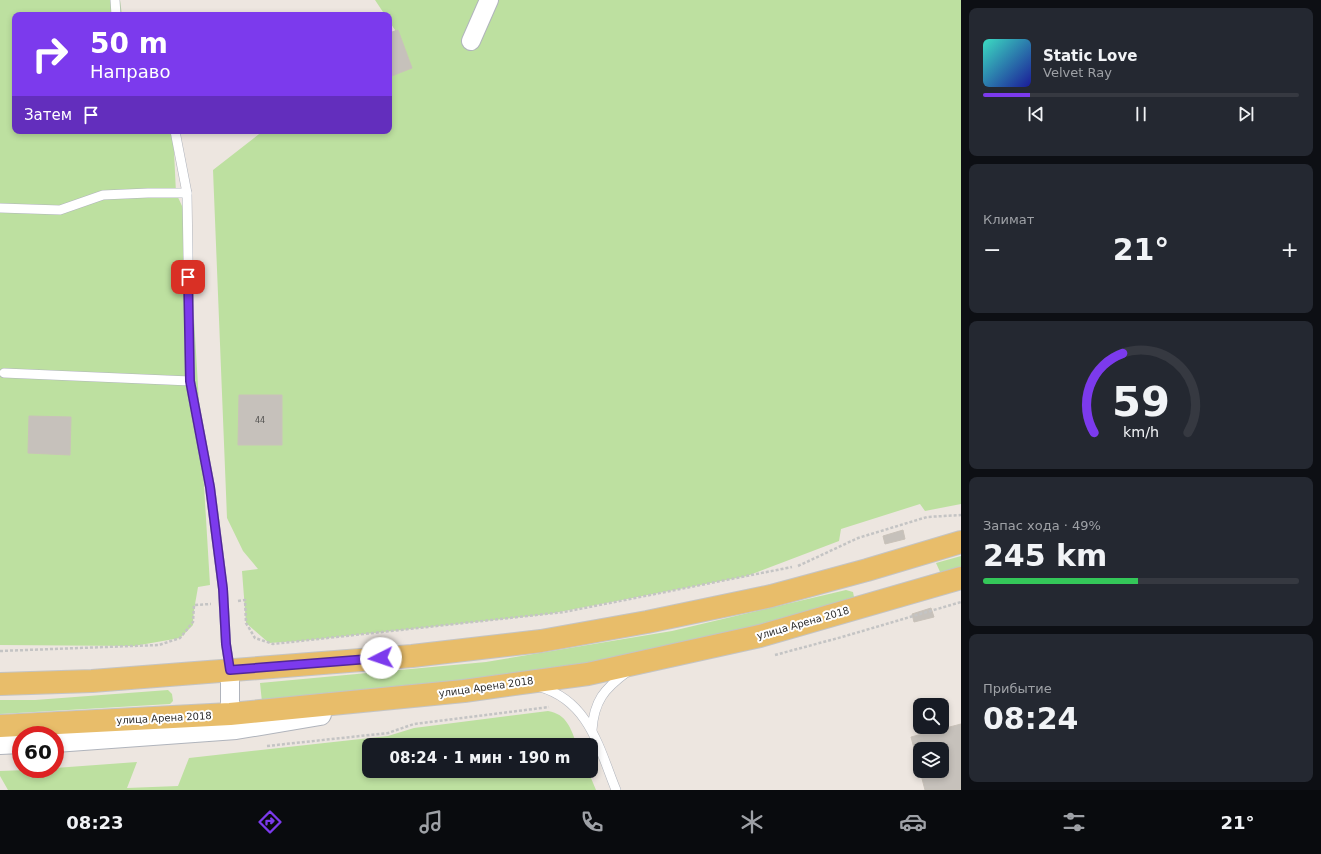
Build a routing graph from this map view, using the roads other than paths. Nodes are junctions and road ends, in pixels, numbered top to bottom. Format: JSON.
{"nodes":[{"id":1,"x":115,"y":0,"type":"edge"},
{"id":2,"x":489,"y":0,"type":"edge"},
{"id":3,"x":116,"y":12,"type":"edge"},
{"id":4,"x":471,"y":41,"type":"dead end"},
{"id":5,"x":176,"y":134,"type":"edge"},
{"id":6,"x":187,"y":193,"type":"junction"},
{"id":7,"x":0,"y":208,"type":"edge"},
{"id":8,"x":4,"y":373,"type":"dead end"},
{"id":9,"x":190,"y":381,"type":"junction"},
{"id":10,"x":961,"y":542,"type":"edge"},
{"id":11,"x":961,"y":578,"type":"edge"},
{"id":12,"x":638,"y":664,"type":"junction"},
{"id":13,"x":230,"y":670,"type":"junction"},
{"id":14,"x":0,"y":684,"type":"edge"},
{"id":15,"x":511,"y":684,"type":"junction"},
{"id":16,"x":464,"y":691,"type":"junction"},
{"id":17,"x":230,"y":714,"type":"junction"},
{"id":18,"x":0,"y":726,"type":"edge"},
{"id":19,"x":592,"y":730,"type":"junction"},
{"id":20,"x":64,"y":740,"type":"edge"},
{"id":21,"x":12,"y":742,"type":"edge"},
{"id":22,"x":0,"y":743,"type":"edge"},
{"id":23,"x":616,"y":790,"type":"edge"}],
"edges":[{"from":1,"to":3,"type":"lane"},
{"from":2,"to":4,"type":"street"},
{"from":5,"to":6,"type":"lane"},
{"from":6,"to":7,"type":"lane"},
{"from":6,"to":9,"type":"lane"},
{"from":8,"to":9,"type":"lane"},
{"from":9,"to":13,"type":"lane"},
{"from":10,"to":13,"type":"main road"},
{"from":11,"to":12,"type":"main road","name":"улица Арена 2018"},
{"from":12,"to":15,"type":"main road","name":"улица Арена 2018"},
{"from":12,"to":19,"type":"lane"},
{"from":13,"to":14,"type":"main road"},
{"from":13,"to":17,"type":"street"},
{"from":15,"to":16,"type":"main road","name":"улица Арена 2018"},
{"from":15,"to":19,"type":"lane"},
{"from":16,"to":17,"type":"main road","name":"улица Арена 2018"},
{"from":16,"to":20,"type":"main road"},
{"from":17,"to":18,"type":"main road","name":"улица Арена 2018"},
{"from":19,"to":23,"type":"lane"},
{"from":21,"to":22,"type":"main road"}]}
